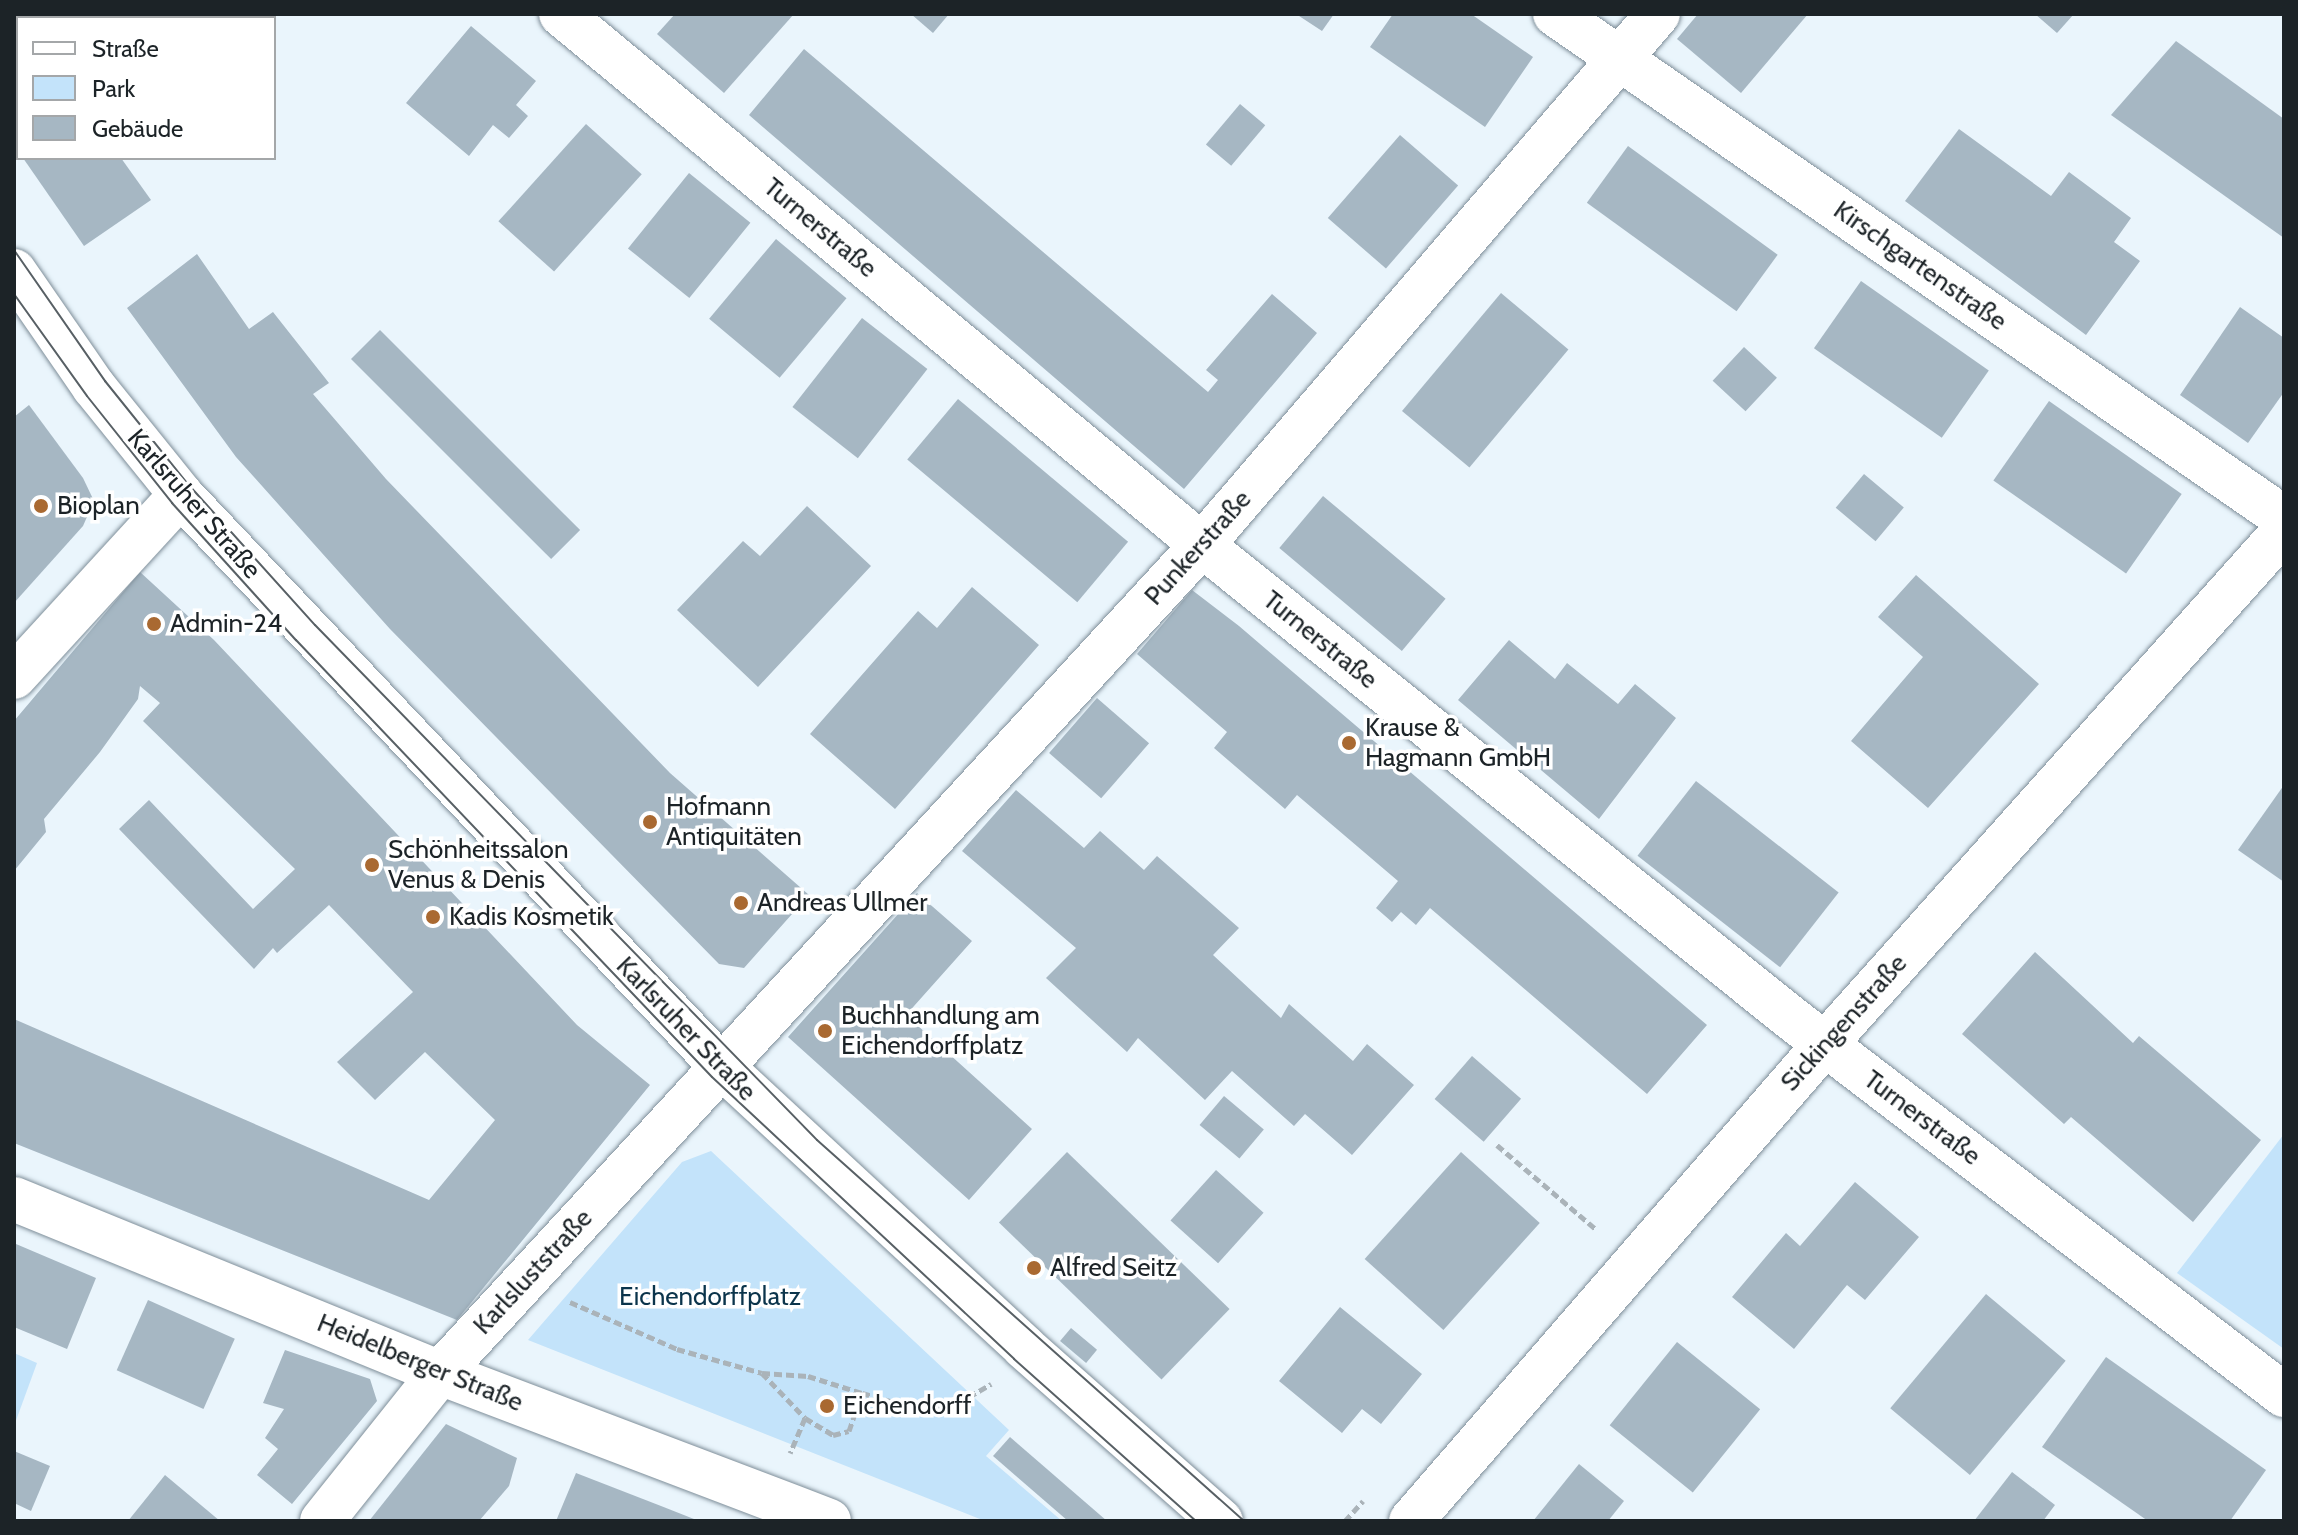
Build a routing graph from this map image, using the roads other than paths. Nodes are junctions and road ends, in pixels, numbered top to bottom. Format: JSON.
{"nodes":[{"id":1,"x":561,"y":14,"type":"edge"},
{"id":2,"x":1555,"y":14,"type":"edge"},
{"id":3,"x":1658,"y":14,"type":"edge"},
{"id":4,"x":1619,"y":58,"type":"junction"},
{"id":5,"x":14,"y":271,"type":"edge"},
{"id":6,"x":181,"y":495,"type":"junction"},
{"id":7,"x":2284,"y":518,"type":"edge"},
{"id":8,"x":2284,"y":531,"type":"edge"},
{"id":9,"x":1202,"y":545,"type":"junction"},
{"id":10,"x":14,"y":677,"type":"edge"},
{"id":11,"x":1825,"y":1044,"type":"junction"},
{"id":12,"x":721,"y":1066,"type":"junction"},
{"id":13,"x":14,"y":1199,"type":"edge"},
{"id":14,"x":440,"y":1373,"type":"junction"},
{"id":15,"x":2284,"y":1395,"type":"edge"},
{"id":16,"x":322,"y":1521,"type":"edge"},
{"id":17,"x":829,"y":1521,"type":"edge"},
{"id":18,"x":1221,"y":1521,"type":"edge"},
{"id":19,"x":1411,"y":1521,"type":"edge"}],
"edges":[{"from":1,"to":9,"type":"street","name":"Turnerstraße"},
{"from":2,"to":4,"type":"street","name":"Kirschgartenstraße"},
{"from":3,"to":4,"type":"street","name":"Punkerstraße"},
{"from":4,"to":7,"type":"street","name":"Kirschgartenstraße"},
{"from":4,"to":9,"type":"street","name":"Punkerstraße"},
{"from":5,"to":6,"type":"street","name":"Karlsruher Straße"},
{"from":6,"to":10,"type":"street"},
{"from":6,"to":12,"type":"street","name":"Karlsruher Straße"},
{"from":8,"to":11,"type":"street","name":"Sickingenstraße"},
{"from":9,"to":11,"type":"street","name":"Turnerstraße"},
{"from":9,"to":12,"type":"street","name":"Punkerstraße"},
{"from":11,"to":15,"type":"street","name":"Turnerstraße"},
{"from":11,"to":19,"type":"street","name":"Sickingenstraße"},
{"from":12,"to":14,"type":"street","name":"Karlsluststraße"},
{"from":12,"to":18,"type":"street","name":"Karlsruher Straße"},
{"from":13,"to":14,"type":"street","name":"Heidelberger Straße"},
{"from":14,"to":16,"type":"street","name":"Karlsluststraße"},
{"from":14,"to":17,"type":"street","name":"Heidelberger Straße"}]}
